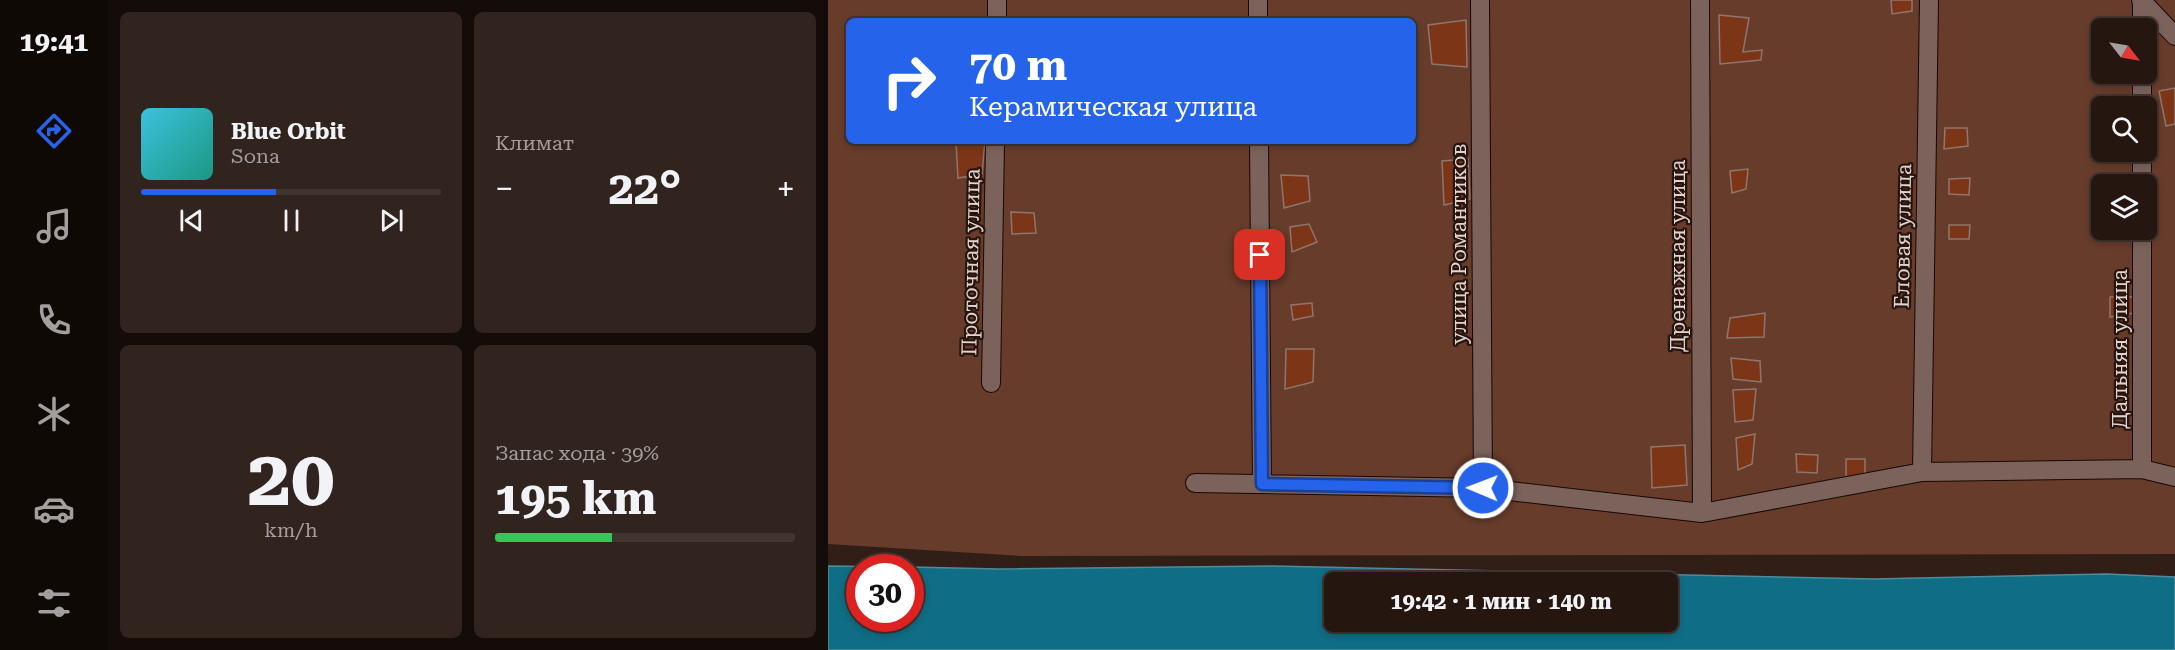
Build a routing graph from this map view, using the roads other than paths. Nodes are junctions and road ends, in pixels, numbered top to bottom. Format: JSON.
{"nodes":[{"id":1,"x":997,"y":0,"type":"edge"},
{"id":2,"x":1258,"y":0,"type":"edge"},
{"id":3,"x":1480,"y":0,"type":"edge"},
{"id":4,"x":1700,"y":0,"type":"edge"},
{"id":5,"x":1929,"y":0,"type":"edge"},
{"id":6,"x":2141,"y":0,"type":"edge"},
{"id":7,"x":997,"y":18,"type":"edge"},
{"id":8,"x":1258,"y":18,"type":"edge"},
{"id":9,"x":2142,"y":18,"type":"edge"},
{"id":10,"x":2175,"y":36,"type":"edge"},
{"id":11,"x":995,"y":144,"type":"edge"},
{"id":12,"x":1259,"y":144,"type":"edge"},
{"id":13,"x":2142,"y":240,"type":"edge"},
{"id":14,"x":991,"y":383,"type":"dead end"},
{"id":15,"x":2142,"y":469,"type":"junction"},
{"id":16,"x":1922,"y":472,"type":"junction"},
{"id":17,"x":2175,"y":477,"type":"edge"},
{"id":18,"x":1195,"y":483,"type":"dead end"},
{"id":19,"x":1262,"y":484,"type":"junction"},
{"id":20,"x":1483,"y":488,"type":"junction"},
{"id":21,"x":1702,"y":513,"type":"junction"}],
"edges":[{"from":1,"to":7,"type":"street"},
{"from":2,"to":8,"type":"street"},
{"from":3,"to":20,"type":"street","name":"улица Романтиков"},
{"from":4,"to":21,"type":"street","name":"Дренажная улица"},
{"from":5,"to":16,"type":"street","name":"Еловая улица"},
{"from":6,"to":9,"type":"street"},
{"from":6,"to":10,"type":"street"},
{"from":11,"to":14,"type":"street","name":"Проточная улица"},
{"from":12,"to":19,"type":"street"},
{"from":13,"to":15,"type":"street","name":"Дальняя улица"},
{"from":15,"to":16,"type":"street"},
{"from":15,"to":17,"type":"street"},
{"from":16,"to":21,"type":"street"},
{"from":18,"to":19,"type":"street"},
{"from":19,"to":20,"type":"street"},
{"from":20,"to":21,"type":"street"}]}
